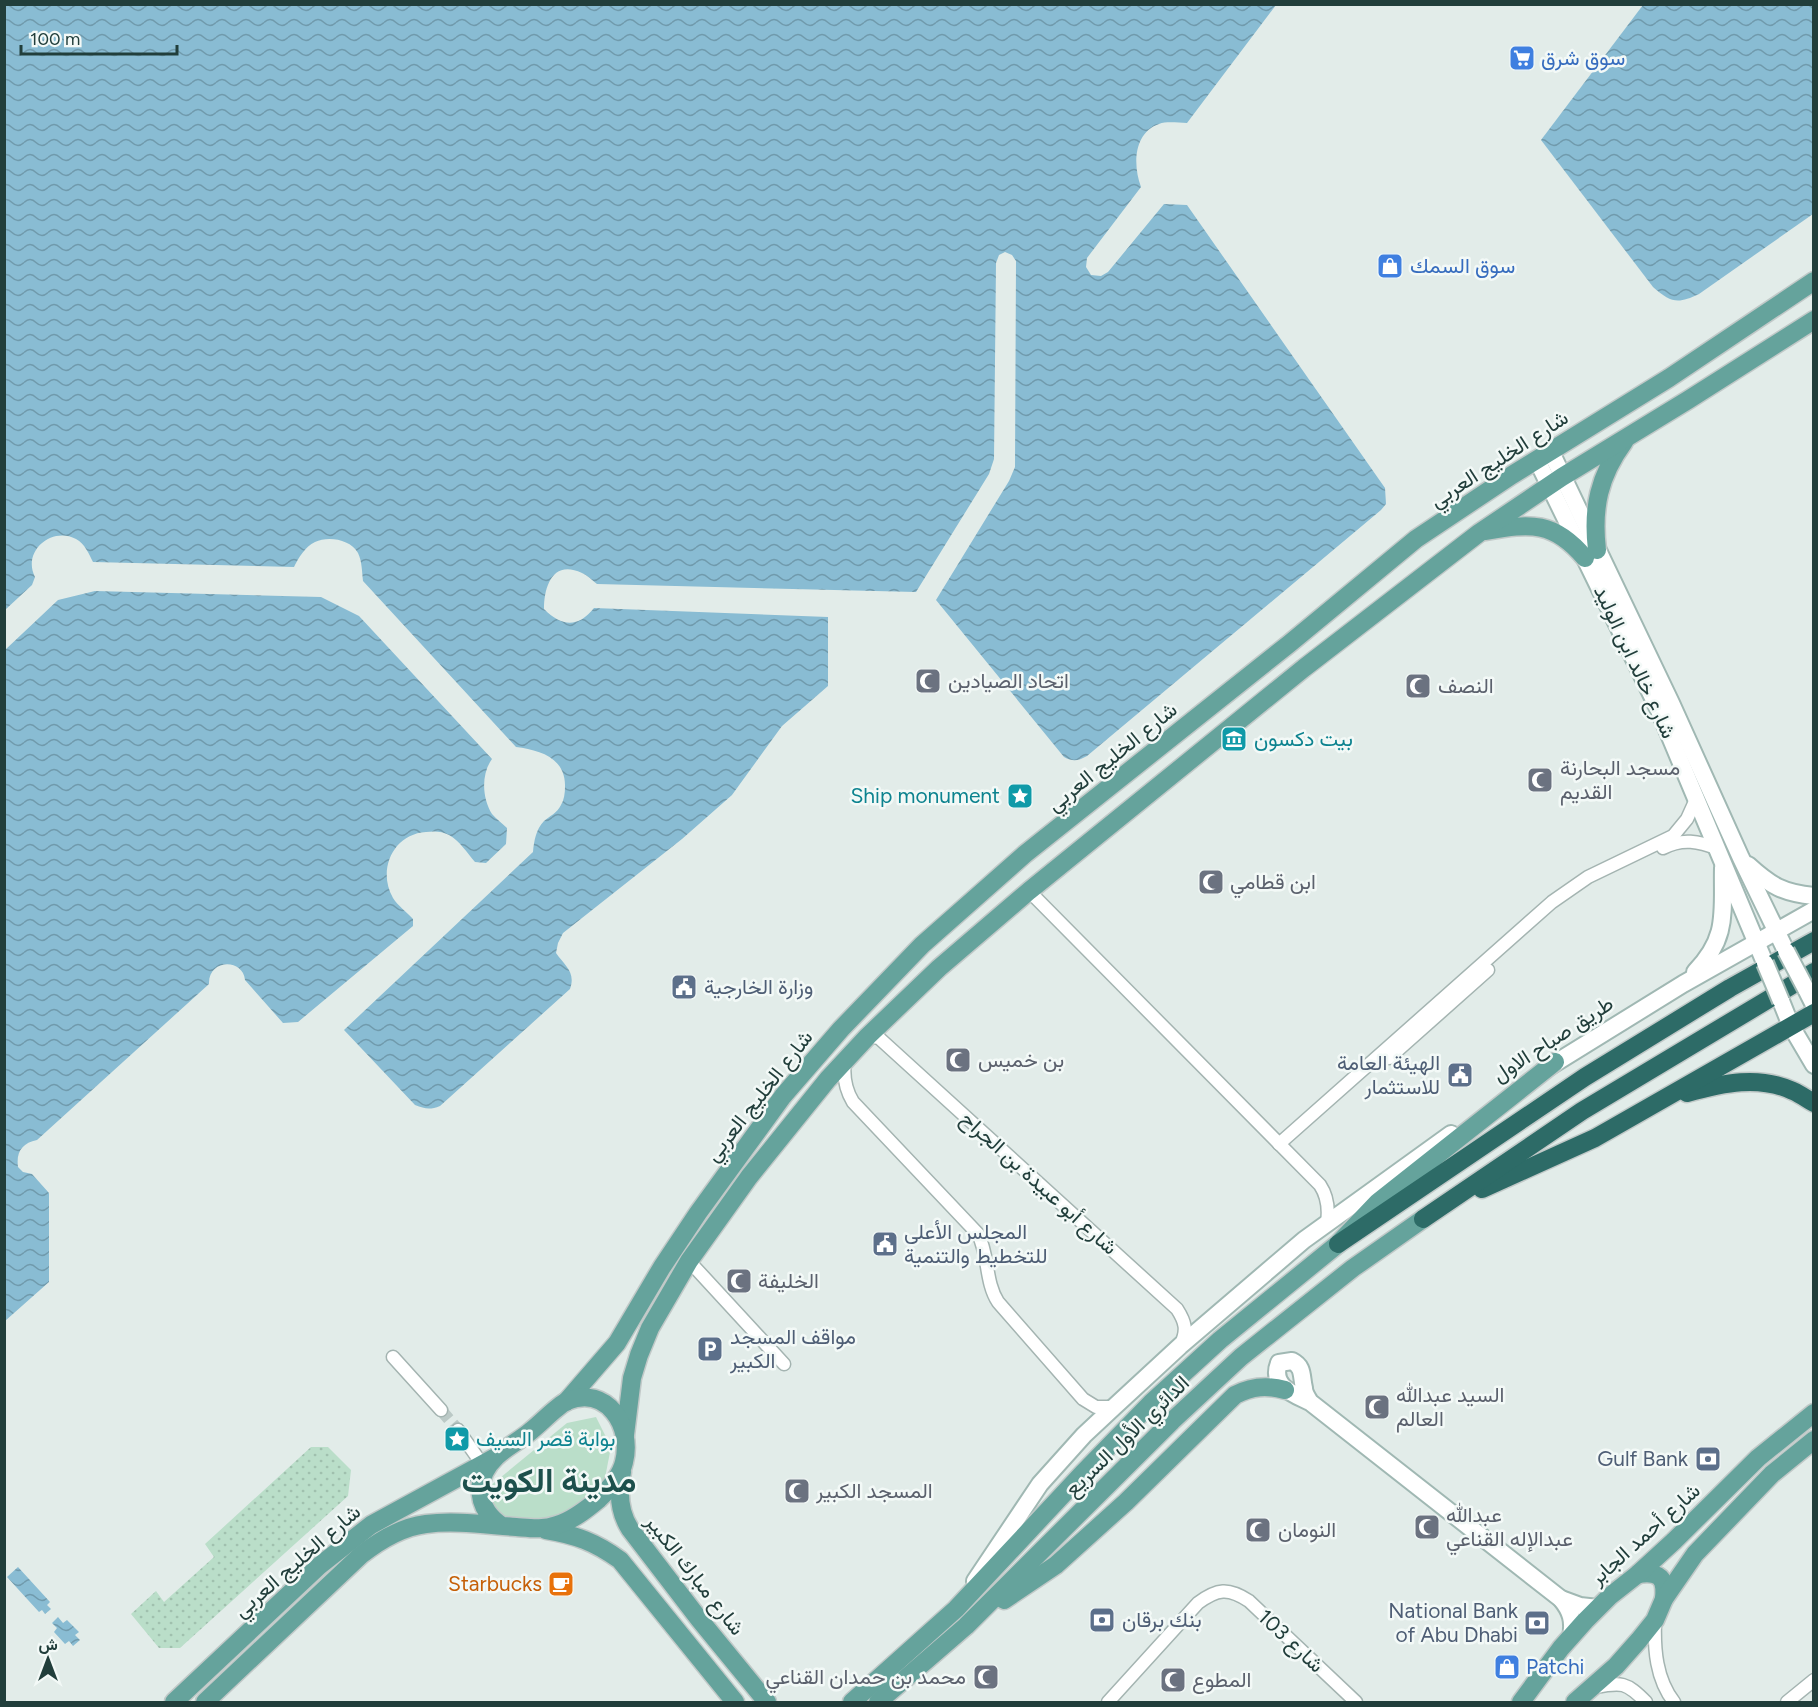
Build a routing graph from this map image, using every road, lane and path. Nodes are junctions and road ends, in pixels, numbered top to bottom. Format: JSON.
{"nodes":[{"id":1,"x":1814,"y":281,"type":"edge"},
{"id":2,"x":1814,"y":320,"type":"edge"},
{"id":3,"x":1628,"y":436,"type":"junction"},
{"id":4,"x":1544,"y":456,"type":"junction"},
{"id":5,"x":1556,"y":481,"type":"junction"},
{"id":6,"x":1479,"y":533,"type":"junction"},
{"id":7,"x":1591,"y":554,"type":"junction"},
{"id":8,"x":1696,"y":797,"type":"junction"},
{"id":9,"x":1668,"y":842,"type":"junction"},
{"id":10,"x":1720,"y":855,"type":"junction"},
{"id":11,"x":1741,"y":858,"type":"junction"},
{"id":12,"x":1029,"y":891,"type":"junction"},
{"id":13,"x":1814,"y":896,"type":"edge"},
{"id":14,"x":1814,"y":910,"type":"edge"},
{"id":15,"x":1776,"y":930,"type":"junction"},
{"id":16,"x":1814,"y":941,"type":"edge"},
{"id":17,"x":1756,"y":942,"type":"junction"},
{"id":18,"x":1814,"y":972,"type":"edge"},
{"id":19,"x":1683,"y":984,"type":"junction"},
{"id":20,"x":1814,"y":1005,"type":"edge"},
{"id":21,"x":1814,"y":1013,"type":"edge"},
{"id":22,"x":1791,"y":1026,"type":"junction"},
{"id":23,"x":868,"y":1036,"type":"junction"},
{"id":24,"x":845,"y":1060,"type":"junction"},
{"id":25,"x":1555,"y":1062,"type":"junction"},
{"id":26,"x":1814,"y":1065,"type":"edge"},
{"id":27,"x":1663,"y":1100,"type":"junction"},
{"id":28,"x":1814,"y":1103,"type":"edge"},
{"id":29,"x":1281,"y":1147,"type":"junction"},
{"id":30,"x":1440,"y":1209,"type":"junction"},
{"id":31,"x":1423,"y":1219,"type":"joint"},
{"id":32,"x":1327,"y":1223,"type":"junction"},
{"id":33,"x":1338,"y":1244,"type":"junction"},
{"id":34,"x":689,"y":1261,"type":"junction"},
{"id":35,"x":1180,"y":1346,"type":"junction"},
{"id":36,"x":393,"y":1357,"type":"dead end"},
{"id":37,"x":784,"y":1364,"type":"dead end"},
{"id":38,"x":1285,"y":1390,"type":"junction"},
{"id":39,"x":566,"y":1402,"type":"junction"},
{"id":40,"x":1310,"y":1402,"type":"junction"},
{"id":41,"x":1114,"y":1407,"type":"junction"},
{"id":42,"x":441,"y":1410,"type":"tunnel mouth"},
{"id":43,"x":1814,"y":1413,"type":"edge"},
{"id":44,"x":458,"y":1430,"type":"tunnel mouth"},
{"id":45,"x":625,"y":1435,"type":"junction"},
{"id":46,"x":1814,"y":1440,"type":"edge"},
{"id":47,"x":489,"y":1461,"type":"junction"},
{"id":48,"x":624,"y":1461,"type":"junction"},
{"id":49,"x":502,"y":1526,"type":"junction"},
{"id":50,"x":541,"y":1529,"type":"junction"},
{"id":51,"x":1638,"y":1574,"type":"junction"},
{"id":52,"x":1560,"y":1599,"type":"junction"},
{"id":53,"x":1664,"y":1599,"type":"junction"},
{"id":54,"x":1598,"y":1608,"type":"junction"},
{"id":55,"x":660,"y":1609,"type":"junction"},
{"id":56,"x":956,"y":1609,"type":"junction"},
{"id":57,"x":699,"y":1619,"type":"junction"},
{"id":58,"x":1654,"y":1620,"type":"junction"},
{"id":59,"x":966,"y":1626,"type":"junction"},
{"id":60,"x":1571,"y":1637,"type":"junction"},
{"id":61,"x":1538,"y":1680,"type":"junction"},
{"id":62,"x":1814,"y":1680,"type":"edge"},
{"id":63,"x":1593,"y":1687,"type":"junction"},
{"id":64,"x":767,"y":1700,"type":"edge"},
{"id":65,"x":174,"y":1702,"type":"edge"},
{"id":66,"x":205,"y":1702,"type":"edge"},
{"id":67,"x":735,"y":1702,"type":"edge"},
{"id":68,"x":852,"y":1702,"type":"edge"},
{"id":69,"x":878,"y":1702,"type":"edge"},
{"id":70,"x":1108,"y":1702,"type":"edge"},
{"id":71,"x":1356,"y":1702,"type":"edge"},
{"id":72,"x":1521,"y":1702,"type":"edge"},
{"id":73,"x":1540,"y":1702,"type":"edge"},
{"id":74,"x":1575,"y":1702,"type":"edge"},
{"id":75,"x":1646,"y":1702,"type":"edge"},
{"id":76,"x":1674,"y":1702,"type":"edge"},
{"id":77,"x":1787,"y":1702,"type":"edge"}],
"edges":[{"from":1,"to":4,"type":"main road","name":"شارع الخليج العربي"},
{"from":2,"to":3,"type":"main road","name":"شارع الخليج العربي"},
{"from":3,"to":5,"type":"main road","name":"شارع الخليج العربي"},
{"from":3,"to":7,"type":"main road"},
{"from":4,"to":5,"type":"main road","name":"شارع خالد ابن الوليد"},
{"from":4,"to":39,"type":"main road","name":"شارع الخليج العربي"},
{"from":5,"to":6,"type":"main road","name":"شارع الخليج العربي"},
{"from":5,"to":7,"type":"main road","name":"شارع خالد ابن الوليد"},
{"from":6,"to":7,"type":"main road"},
{"from":6,"to":12,"type":"main road","name":"شارع الخليج العربي"},
{"from":7,"to":8,"type":"main road","name":"شارع خالد ابن الوليد"},
{"from":7,"to":11,"type":"main road","name":"شارع خالد ابن الوليد"},
{"from":8,"to":9,"type":"street"},
{"from":8,"to":10,"type":"main road","name":"شارع خالد ابن الوليد"},
{"from":9,"to":10,"type":"street"},
{"from":9,"to":29,"type":"street"},
{"from":10,"to":17,"type":"main road","name":"شارع خالد ابن الوليد"},
{"from":10,"to":19,"type":"main road"},
{"from":11,"to":13,"type":"main road"},
{"from":11,"to":15,"type":"main road","name":"شارع خالد ابن الوليد"},
{"from":12,"to":23,"type":"main road","name":"شارع الخليج العربي"},
{"from":12,"to":29,"type":"street"},
{"from":14,"to":15,"type":"main road","name":"طريق صباح الاول"},
{"from":15,"to":17,"type":"main road","name":"طريق صباح الاول"},
{"from":15,"to":20,"type":"main road","name":"شارع خالد ابن الوليد","bridge":true},
{"from":16,"to":33,"type":"highway"},
{"from":17,"to":19,"type":"main road","name":"طريق صباح الاول"},
{"from":17,"to":22,"type":"main road","name":"شارع خالد ابن الوليد","bridge":true},
{"from":18,"to":30,"type":"highway"},
{"from":19,"to":25,"type":"main road","name":"طريق صباح الاول"},
{"from":21,"to":22,"type":"highway"},
{"from":22,"to":26,"type":"main road","name":"شارع خالد ابن الوليد"},
{"from":22,"to":27,"type":"highway"},
{"from":23,"to":24,"type":"main road","name":"شارع الخليج العربي"},
{"from":23,"to":35,"type":"street","name":"شارع أبو عبيدة بن الجراح"},
{"from":24,"to":34,"type":"main road","name":"شارع الخليج العربي"},
{"from":24,"to":41,"type":"street"},
{"from":25,"to":32,"type":"main road","name":"طريق صباح الاول"},
{"from":25,"to":33,"type":"main road","name":"الدائري الأول السريع"},
{"from":27,"to":28,"type":"highway"},
{"from":27,"to":30,"type":"highway"},
{"from":29,"to":32,"type":"street"},
{"from":30,"to":31,"type":"highway"},
{"from":31,"to":59,"type":"main road","name":"الدائري الأول السريع"},
{"from":32,"to":35,"type":"main road","name":"الدائري الأول السريع"},
{"from":33,"to":56,"type":"main road","name":"الدائري الأول السريع"},
{"from":34,"to":37,"type":"street"},
{"from":34,"to":45,"type":"main road","name":"شارع الخليج العربي"},
{"from":35,"to":41,"type":"main road","name":"الدائري الأول السريع"},
{"from":36,"to":42,"type":"street"},
{"from":38,"to":40,"type":"main road"},
{"from":38,"to":40,"type":"main road"},
{"from":38,"to":59,"type":"main road"},
{"from":39,"to":45,"type":"main road"},
{"from":39,"to":47,"type":"main road"},
{"from":40,"to":52,"type":"main road"},
{"from":41,"to":56,"type":"main road","name":"الدائري الأول السريع"},
{"from":43,"to":51,"type":"main road","name":"شارع أحمد الجابر"},
{"from":44,"to":47,"type":"street"},
{"from":45,"to":48,"type":"main road"},
{"from":46,"to":53,"type":"main road"},
{"from":47,"to":49,"type":"main road"},
{"from":47,"to":65,"type":"main road","name":"شارع الخليج العربي"},
{"from":48,"to":50,"type":"main road"},
{"from":48,"to":57,"type":"main road","name":"شارع مبارك الكبير"},
{"from":49,"to":50,"type":"main road"},
{"from":49,"to":66,"type":"main road","name":"شارع الخليج العربي"},
{"from":50,"to":55,"type":"main road"},
{"from":51,"to":53,"type":"main road"},
{"from":51,"to":54,"type":"main road","name":"شارع أحمد الجابر"},
{"from":52,"to":54,"type":"main road"},
{"from":52,"to":60,"type":"main road"},
{"from":53,"to":58,"type":"main road"},
{"from":54,"to":60,"type":"main road","name":"شارع أحمد الجابر"},
{"from":55,"to":57,"type":"main road"},
{"from":55,"to":67,"type":"main road"},
{"from":56,"to":68,"type":"main road","name":"الدائري الأول السريع"},
{"from":57,"to":64,"type":"main road","name":"شارع مبارك الكبير"},
{"from":58,"to":63,"type":"main road"},
{"from":58,"to":76,"type":"street"},
{"from":59,"to":69,"type":"main road","name":"الدائري الأول السريع"},
{"from":60,"to":61,"type":"main road","name":"شارع أحمد الجابر"},
{"from":61,"to":72,"type":"main road","name":"شارع أحمد الجابر"},
{"from":61,"to":73,"type":"main road"},
{"from":62,"to":77,"type":"street"},
{"from":63,"to":74,"type":"main road"},
{"from":63,"to":75,"type":"street"},
{"from":70,"to":71,"type":"street","name":"شارع 103"}]}
